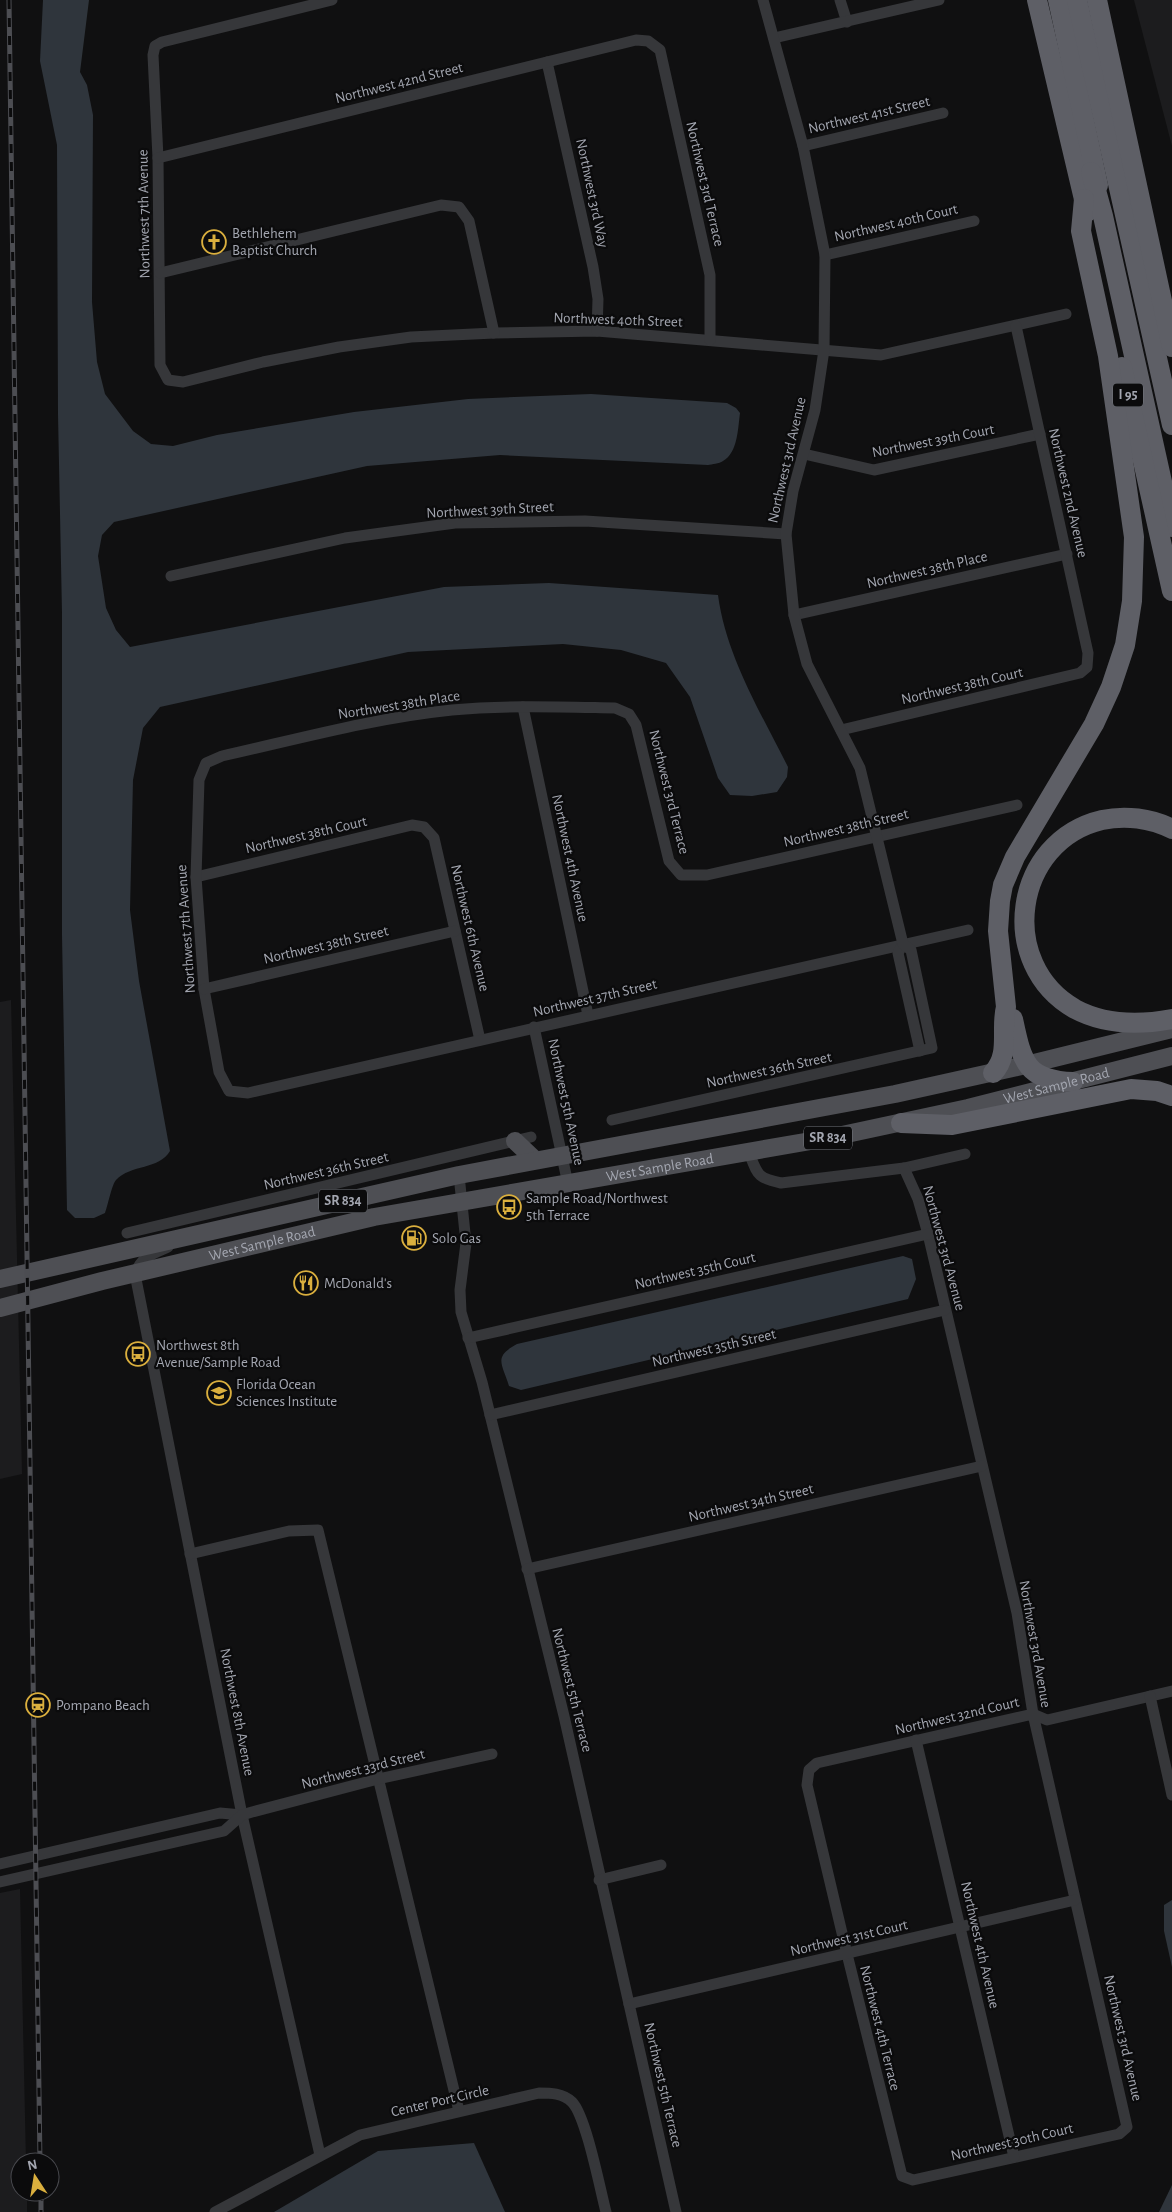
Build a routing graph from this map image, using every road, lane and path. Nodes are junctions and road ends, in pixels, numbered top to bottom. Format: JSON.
{"nodes":[{"id":1,"x":332,"y":0,"type":"edge"},
{"id":2,"x":763,"y":0,"type":"edge"},
{"id":3,"x":840,"y":0,"type":"edge"},
{"id":4,"x":939,"y":0,"type":"edge"},
{"id":5,"x":1037,"y":0,"type":"edge"},
{"id":6,"x":1050,"y":0,"type":"edge"},
{"id":7,"x":1058,"y":0,"type":"edge"},
{"id":8,"x":1077,"y":0,"type":"edge"},
{"id":9,"x":1097,"y":0,"type":"edge"},
{"id":10,"x":847,"y":22,"type":"junction"},
{"id":11,"x":774,"y":38,"type":"junction"},
{"id":12,"x":648,"y":41,"type":"joint"},
{"id":13,"x":547,"y":62,"type":"junction"},
{"id":14,"x":943,"y":113,"type":"dead end"},
{"id":15,"x":802,"y":146,"type":"junction"},
{"id":16,"x":1129,"y":151,"type":"junction"},
{"id":17,"x":158,"y":158,"type":"junction"},
{"id":18,"x":1084,"y":199,"type":"junction"},
{"id":19,"x":1103,"y":216,"type":"junction"},
{"id":20,"x":974,"y":221,"type":"dead end"},
{"id":21,"x":825,"y":255,"type":"junction"},
{"id":22,"x":160,"y":273,"type":"junction"},
{"id":23,"x":1172,"y":290,"type":"edge"},
{"id":24,"x":1066,"y":314,"type":"dead end"},
{"id":25,"x":1016,"y":326,"type":"junction"},
{"id":26,"x":598,"y":331,"type":"junction"},
{"id":27,"x":494,"y":333,"type":"junction"},
{"id":28,"x":710,"y":340,"type":"junction"},
{"id":29,"x":1172,"y":347,"type":"edge"},
{"id":30,"x":824,"y":350,"type":"junction"},
{"id":31,"x":168,"y":380,"type":"joint"},
{"id":32,"x":1172,"y":425,"type":"edge"},
{"id":33,"x":1040,"y":434,"type":"junction"},
{"id":34,"x":804,"y":454,"type":"junction"},
{"id":35,"x":1172,"y":527,"type":"edge"},
{"id":36,"x":786,"y":534,"type":"junction"},
{"id":37,"x":1067,"y":554,"type":"junction"},
{"id":38,"x":171,"y":576,"type":"dead end"},
{"id":39,"x":1172,"y":591,"type":"edge"},
{"id":40,"x":794,"y":615,"type":"junction"},
{"id":41,"x":1087,"y":667,"type":"joint"},
{"id":42,"x":523,"y":707,"type":"junction"},
{"id":43,"x":629,"y":714,"type":"joint"},
{"id":44,"x":841,"y":730,"type":"junction"},
{"id":45,"x":206,"y":763,"type":"joint"},
{"id":46,"x":1016,"y":805,"type":"dead end"},
{"id":47,"x":424,"y":827,"type":"joint"},
{"id":48,"x":1172,"y":829,"type":"edge"},
{"id":49,"x":877,"y":837,"type":"junction"},
{"id":50,"x":681,"y":875,"type":"joint"},
{"id":51,"x":196,"y":877,"type":"junction"},
{"id":52,"x":968,"y":930,"type":"dead end"},
{"id":53,"x":454,"y":931,"type":"junction"},
{"id":54,"x":903,"y":944,"type":"junction"},
{"id":55,"x":204,"y":989,"type":"junction"},
{"id":56,"x":1006,"y":1007,"type":"junction"},
{"id":57,"x":588,"y":1015,"type":"junction"},
{"id":58,"x":1172,"y":1018,"type":"edge"},
{"id":59,"x":534,"y":1027,"type":"junction"},
{"id":60,"x":1172,"y":1029,"type":"edge"},
{"id":61,"x":480,"y":1040,"type":"junction"},
{"id":62,"x":932,"y":1048,"type":"joint"},
{"id":63,"x":920,"y":1051,"type":"junction"},
{"id":64,"x":1172,"y":1056,"type":"edge"},
{"id":65,"x":1026,"y":1065,"type":"junction"},
{"id":66,"x":993,"y":1073,"type":"junction"},
{"id":67,"x":1073,"y":1082,"type":"junction"},
{"id":68,"x":230,"y":1091,"type":"joint"},
{"id":69,"x":1172,"y":1096,"type":"edge"},
{"id":70,"x":612,"y":1120,"type":"dead end"},
{"id":71,"x":901,"y":1123,"type":"junction"},
{"id":72,"x":523,"y":1139,"type":"joint"},
{"id":73,"x":749,"y":1153,"type":"junction"},
{"id":74,"x":562,"y":1154,"type":"junction"},
{"id":75,"x":965,"y":1154,"type":"dead end"},
{"id":76,"x":535,"y":1160,"type":"junction"},
{"id":77,"x":904,"y":1168,"type":"junction"},
{"id":78,"x":459,"y":1175,"type":"junction"},
{"id":79,"x":568,"y":1184,"type":"junction"},
{"id":80,"x":463,"y":1202,"type":"junction"},
{"id":81,"x":192,"y":1218,"type":"junction"},
{"id":82,"x":127,"y":1232,"type":"dead end"},
{"id":83,"x":928,"y":1234,"type":"junction"},
{"id":84,"x":193,"y":1237,"type":"junction"},
{"id":85,"x":135,"y":1274,"type":"junction"},
{"id":86,"x":0,"y":1279,"type":"edge"},
{"id":87,"x":0,"y":1308,"type":"edge"},
{"id":88,"x":945,"y":1310,"type":"junction"},
{"id":89,"x":468,"y":1338,"type":"junction"},
{"id":90,"x":490,"y":1415,"type":"junction"},
{"id":91,"x":982,"y":1466,"type":"junction"},
{"id":92,"x":190,"y":1554,"type":"junction"},
{"id":93,"x":526,"y":1569,"type":"junction"},
{"id":94,"x":1172,"y":1691,"type":"edge"},
{"id":95,"x":1150,"y":1696,"type":"junction"},
{"id":96,"x":1033,"y":1714,"type":"junction"},
{"id":97,"x":916,"y":1740,"type":"junction"},
{"id":98,"x":492,"y":1754,"type":"dead end"},
{"id":99,"x":809,"y":1770,"type":"joint"},
{"id":100,"x":378,"y":1779,"type":"junction"},
{"id":101,"x":1172,"y":1795,"type":"edge"},
{"id":102,"x":242,"y":1815,"type":"junction"},
{"id":103,"x":0,"y":1864,"type":"edge"},
{"id":104,"x":661,"y":1865,"type":"dead end"},
{"id":105,"x":600,"y":1880,"type":"junction"},
{"id":106,"x":0,"y":1882,"type":"edge"},
{"id":107,"x":1075,"y":1900,"type":"junction"},
{"id":108,"x":961,"y":1927,"type":"junction"},
{"id":109,"x":847,"y":1954,"type":"junction"},
{"id":110,"x":630,"y":2004,"type":"junction"},
{"id":111,"x":459,"y":2111,"type":"junction"},
{"id":112,"x":1128,"y":2127,"type":"joint"},
{"id":113,"x":320,"y":2155,"type":"junction"},
{"id":114,"x":1014,"y":2157,"type":"junction"},
{"id":115,"x":902,"y":2176,"type":"joint"},
{"id":116,"x":215,"y":2212,"type":"edge"},
{"id":117,"x":606,"y":2212,"type":"edge"},
{"id":118,"x":676,"y":2212,"type":"edge"}],
"edges":[{"from":1,"to":17,"type":"street","name":"Northwest 7th Avenue"},
{"from":2,"to":11,"type":"street","name":"Northwest 3rd Avenue"},
{"from":3,"to":10,"type":"street"},
{"from":4,"to":10,"type":"street"},
{"from":5,"to":18,"type":"highway","number":"I 95"},
{"from":6,"to":19,"type":"highway"},
{"from":7,"to":19,"type":"highway"},
{"from":8,"to":32,"type":"highway"},
{"from":9,"to":16,"type":"highway"},
{"from":10,"to":11,"type":"street"},
{"from":11,"to":15,"type":"street","name":"Northwest 3rd Avenue"},
{"from":12,"to":13,"type":"street","name":"Northwest 42nd Street"},
{"from":12,"to":28,"type":"street","name":"Northwest 3rd Terrace"},
{"from":13,"to":17,"type":"street","name":"Northwest 42nd Street"},
{"from":13,"to":26,"type":"street","name":"Northwest 3rd Way"},
{"from":14,"to":15,"type":"street","name":"Northwest 41st Street"},
{"from":15,"to":21,"type":"street","name":"Northwest 3rd Avenue"},
{"from":16,"to":23,"type":"highway"},
{"from":16,"to":29,"type":"highway"},
{"from":17,"to":22,"type":"street","name":"Northwest 7th Avenue"},
{"from":18,"to":39,"type":"highway","number":"I 95"},
{"from":18,"to":56,"type":"highway"},
{"from":19,"to":35,"type":"highway"},
{"from":20,"to":21,"type":"street","name":"Northwest 40th Court"},
{"from":21,"to":30,"type":"street","name":"Northwest 3rd Avenue"},
{"from":22,"to":27,"type":"street"},
{"from":22,"to":31,"type":"street","name":"Northwest 7th Avenue"},
{"from":24,"to":25,"type":"street","name":"Northwest 40th Street"},
{"from":25,"to":30,"type":"street","name":"Northwest 40th Street"},
{"from":25,"to":33,"type":"street","name":"Northwest 2nd Avenue"},
{"from":26,"to":27,"type":"street","name":"Northwest 40th Street"},
{"from":26,"to":28,"type":"street","name":"Northwest 40th Street"},
{"from":27,"to":31,"type":"street","name":"Northwest 40th Street"},
{"from":28,"to":30,"type":"street","name":"Northwest 40th Street"},
{"from":30,"to":34,"type":"street","name":"Northwest 3rd Avenue"},
{"from":33,"to":34,"type":"street","name":"Northwest 39th Court"},
{"from":33,"to":37,"type":"street","name":"Northwest 2nd Avenue"},
{"from":34,"to":36,"type":"street","name":"Northwest 3rd Avenue"},
{"from":36,"to":38,"type":"street","name":"Northwest 39th Street"},
{"from":36,"to":40,"type":"street","name":"Northwest 3rd Avenue"},
{"from":37,"to":40,"type":"street","name":"Northwest 38th Place"},
{"from":37,"to":41,"type":"street","name":"Northwest 2nd Avenue"},
{"from":40,"to":44,"type":"street","name":"Northwest 3rd Avenue"},
{"from":41,"to":44,"type":"street","name":"Northwest 38th Court"},
{"from":42,"to":43,"type":"street","name":"Northwest 38th Place"},
{"from":42,"to":45,"type":"street","name":"Northwest 38th Place"},
{"from":42,"to":57,"type":"street","name":"Northwest 4th Avenue"},
{"from":43,"to":50,"type":"street","name":"Northwest 3rd Terrace"},
{"from":44,"to":49,"type":"street","name":"Northwest 3rd Avenue"},
{"from":45,"to":51,"type":"street","name":"Northwest 7th Avenue"},
{"from":46,"to":49,"type":"street","name":"Northwest 38th Street"},
{"from":47,"to":51,"type":"street","name":"Northwest 38th Court"},
{"from":47,"to":53,"type":"street","name":"Northwest 6th Avenue"},
{"from":48,"to":58,"type":"highway"},
{"from":49,"to":50,"type":"street","name":"Northwest 38th Street"},
{"from":49,"to":54,"type":"street","name":"Northwest 3rd Avenue"},
{"from":51,"to":55,"type":"street","name":"Northwest 7th Avenue"},
{"from":52,"to":54,"type":"street","name":"Northwest 37th Street"},
{"from":53,"to":55,"type":"street","name":"Northwest 38th Street"},
{"from":53,"to":61,"type":"street","name":"Northwest 6th Avenue"},
{"from":54,"to":57,"type":"street","name":"Northwest 37th Street"},
{"from":54,"to":62,"type":"street","name":"Northwest 3rd Avenue"},
{"from":54,"to":63,"type":"street","name":"Northwest 3rd Avenue"},
{"from":55,"to":68,"type":"street","name":"Northwest 7th Avenue"},
{"from":56,"to":65,"type":"highway"},
{"from":56,"to":66,"type":"highway"},
{"from":57,"to":59,"type":"street","name":"Northwest 37th Street"},
{"from":59,"to":61,"type":"street","name":"Northwest 37th Street"},
{"from":59,"to":74,"type":"street","name":"Northwest 5th Avenue"},
{"from":60,"to":65,"type":"main road","name":"West Sample Road","number":"SR 834"},
{"from":61,"to":68,"type":"street","name":"Northwest 37th Street"},
{"from":62,"to":63,"type":"street","name":"Northwest 36th Street"},
{"from":63,"to":70,"type":"street","name":"Northwest 36th Street"},
{"from":64,"to":67,"type":"main road","name":"West Sample Road","number":"SR 834"},
{"from":65,"to":66,"type":"main road","name":"West Sample Road","number":"SR 834"},
{"from":65,"to":67,"type":"highway"},
{"from":66,"to":74,"type":"main road","name":"West Sample Road","number":"SR 834"},
{"from":67,"to":71,"type":"main road","name":"West Sample Road","number":"SR 834"},
{"from":69,"to":71,"type":"highway"},
{"from":71,"to":73,"type":"main road","name":"West Sample Road","number":"SR 834"},
{"from":72,"to":76,"type":"main road"},
{"from":72,"to":81,"type":"street","name":"Northwest 36th Street"},
{"from":73,"to":77,"type":"street"},
{"from":73,"to":79,"type":"main road","name":"West Sample Road","number":"SR 834"},
{"from":74,"to":76,"type":"main road","name":"West Sample Road","number":"SR 834"},
{"from":74,"to":79,"type":"street","name":"Northwest 5th Avenue"},
{"from":75,"to":77,"type":"street"},
{"from":76,"to":78,"type":"main road","name":"West Sample Road","number":"SR 834"},
{"from":77,"to":83,"type":"street","name":"Northwest 3rd Avenue"},
{"from":78,"to":80,"type":"street","name":"Northwest 5th Terrace"},
{"from":78,"to":84,"type":"main road","name":"West Sample Road","number":"SR 834"},
{"from":79,"to":80,"type":"main road","name":"West Sample Road","number":"SR 834"},
{"from":80,"to":85,"type":"main road","name":"West Sample Road","number":"SR 834"},
{"from":80,"to":89,"type":"street","name":"Northwest 5th Terrace"},
{"from":81,"to":82,"type":"street","name":"Northwest 36th Street"},
{"from":81,"to":84,"type":"street"},
{"from":83,"to":88,"type":"street","name":"Northwest 3rd Avenue"},
{"from":83,"to":89,"type":"street","name":"Northwest 35th Court"},
{"from":84,"to":85,"type":"street"},
{"from":84,"to":86,"type":"main road","name":"West Sample Road","number":"SR 834"},
{"from":85,"to":87,"type":"main road","name":"West Sample Road","number":"SR 834"},
{"from":85,"to":92,"type":"street","name":"Northwest 8th Avenue"},
{"from":88,"to":90,"type":"street","name":"Northwest 35th Street"},
{"from":88,"to":91,"type":"street","name":"Northwest 3rd Avenue"},
{"from":89,"to":90,"type":"street","name":"Northwest 5th Terrace"},
{"from":90,"to":93,"type":"street","name":"Northwest 5th Terrace"},
{"from":91,"to":93,"type":"street","name":"Northwest 34th Street"},
{"from":91,"to":96,"type":"street","name":"Northwest 3rd Avenue"},
{"from":92,"to":100,"type":"street"},
{"from":92,"to":102,"type":"street","name":"Northwest 8th Avenue"},
{"from":93,"to":105,"type":"street","name":"Northwest 5th Terrace"},
{"from":94,"to":95,"type":"street","name":"Northwest 32nd Court"},
{"from":95,"to":96,"type":"street","name":"Northwest 32nd Court"},
{"from":95,"to":101,"type":"street"},
{"from":96,"to":97,"type":"street","name":"Northwest 32nd Court"},
{"from":96,"to":107,"type":"street","name":"Northwest 3rd Avenue"},
{"from":97,"to":99,"type":"street","name":"Northwest 32nd Court"},
{"from":97,"to":108,"type":"street","name":"Northwest 4th Avenue"},
{"from":98,"to":100,"type":"street","name":"Northwest 33rd Street"},
{"from":99,"to":109,"type":"street","name":"Northwest 4th Terrace"},
{"from":100,"to":102,"type":"street","name":"Northwest 33rd Street"},
{"from":100,"to":111,"type":"street"},
{"from":102,"to":103,"type":"street","name":"Northwest 33rd Street"},
{"from":102,"to":106,"type":"street","name":"Northwest 33rd Street"},
{"from":102,"to":113,"type":"street","name":"Northwest 8th Avenue"},
{"from":104,"to":105,"type":"street"},
{"from":105,"to":110,"type":"street","name":"Northwest 5th Terrace"},
{"from":107,"to":108,"type":"street","name":"Northwest 31st Court"},
{"from":107,"to":112,"type":"street","name":"Northwest 3rd Avenue"},
{"from":108,"to":109,"type":"street","name":"Northwest 31st Court"},
{"from":108,"to":114,"type":"street","name":"Northwest 4th Avenue"},
{"from":109,"to":110,"type":"street","name":"Northwest 31st Court"},
{"from":109,"to":115,"type":"street","name":"Northwest 4th Terrace"},
{"from":110,"to":118,"type":"street","name":"Northwest 5th Terrace"},
{"from":111,"to":113,"type":"street","name":"Center Port Circle"},
{"from":111,"to":117,"type":"street","name":"Center Port Circle"},
{"from":112,"to":114,"type":"street","name":"Northwest 30th Court"},
{"from":113,"to":116,"type":"street","name":"Center Port Circle"},
{"from":114,"to":115,"type":"street","name":"Northwest 30th Court"}]}
